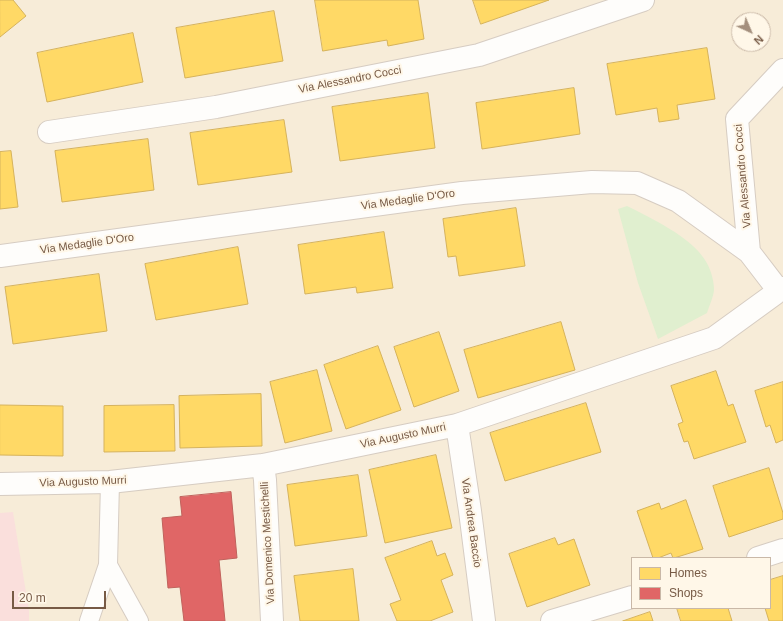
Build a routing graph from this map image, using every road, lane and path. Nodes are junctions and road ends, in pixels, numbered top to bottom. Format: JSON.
{"nodes":[{"id":1,"x":643,"y":0,"type":"edge"},
{"id":2,"x":783,"y":70,"type":"edge"},
{"id":3,"x":49,"y":132,"type":"dead end"},
{"id":4,"x":749,"y":252,"type":"junction"},
{"id":5,"x":0,"y":256,"type":"edge"},
{"id":6,"x":781,"y":290,"type":"edge"},
{"id":7,"x":457,"y":425,"type":"junction"},
{"id":8,"x":263,"y":465,"type":"junction"},
{"id":9,"x":110,"y":482,"type":"junction"},
{"id":10,"x":0,"y":484,"type":"edge"},
{"id":11,"x":783,"y":550,"type":"edge"},
{"id":12,"x":761,"y":557,"type":"edge"},
{"id":13,"x":108,"y":565,"type":"junction"},
{"id":14,"x":631,"y":596,"type":"edge"},
{"id":15,"x":89,"y":621,"type":"edge"},
{"id":16,"x":139,"y":621,"type":"edge"},
{"id":17,"x":272,"y":621,"type":"edge"},
{"id":18,"x":484,"y":621,"type":"edge"},
{"id":19,"x":552,"y":621,"type":"edge"}],
"edges":[{"from":1,"to":3,"type":"street","name":"Via Alessandro Cocci"},
{"from":2,"to":4,"type":"street","name":"Via Alessandro Cocci"},
{"from":4,"to":5,"type":"street","name":"Via Medaglie D'Oro"},
{"from":4,"to":6,"type":"street","name":"Via Medaglie D'Oro"},
{"from":6,"to":7,"type":"street","name":"Via Augusto Murri"},
{"from":7,"to":8,"type":"street","name":"Via Augusto Murri"},
{"from":7,"to":18,"type":"street","name":"Via Andrea Baccio"},
{"from":8,"to":9,"type":"street","name":"Via Augusto Murri"},
{"from":8,"to":17,"type":"street","name":"Via Domenico Mestichelli"},
{"from":9,"to":10,"type":"street","name":"Via Augusto Murri"},
{"from":9,"to":13,"type":"lane"},
{"from":11,"to":12,"type":"street"},
{"from":13,"to":15,"type":"lane"},
{"from":13,"to":16,"type":"lane"},
{"from":14,"to":19,"type":"street"}]}
